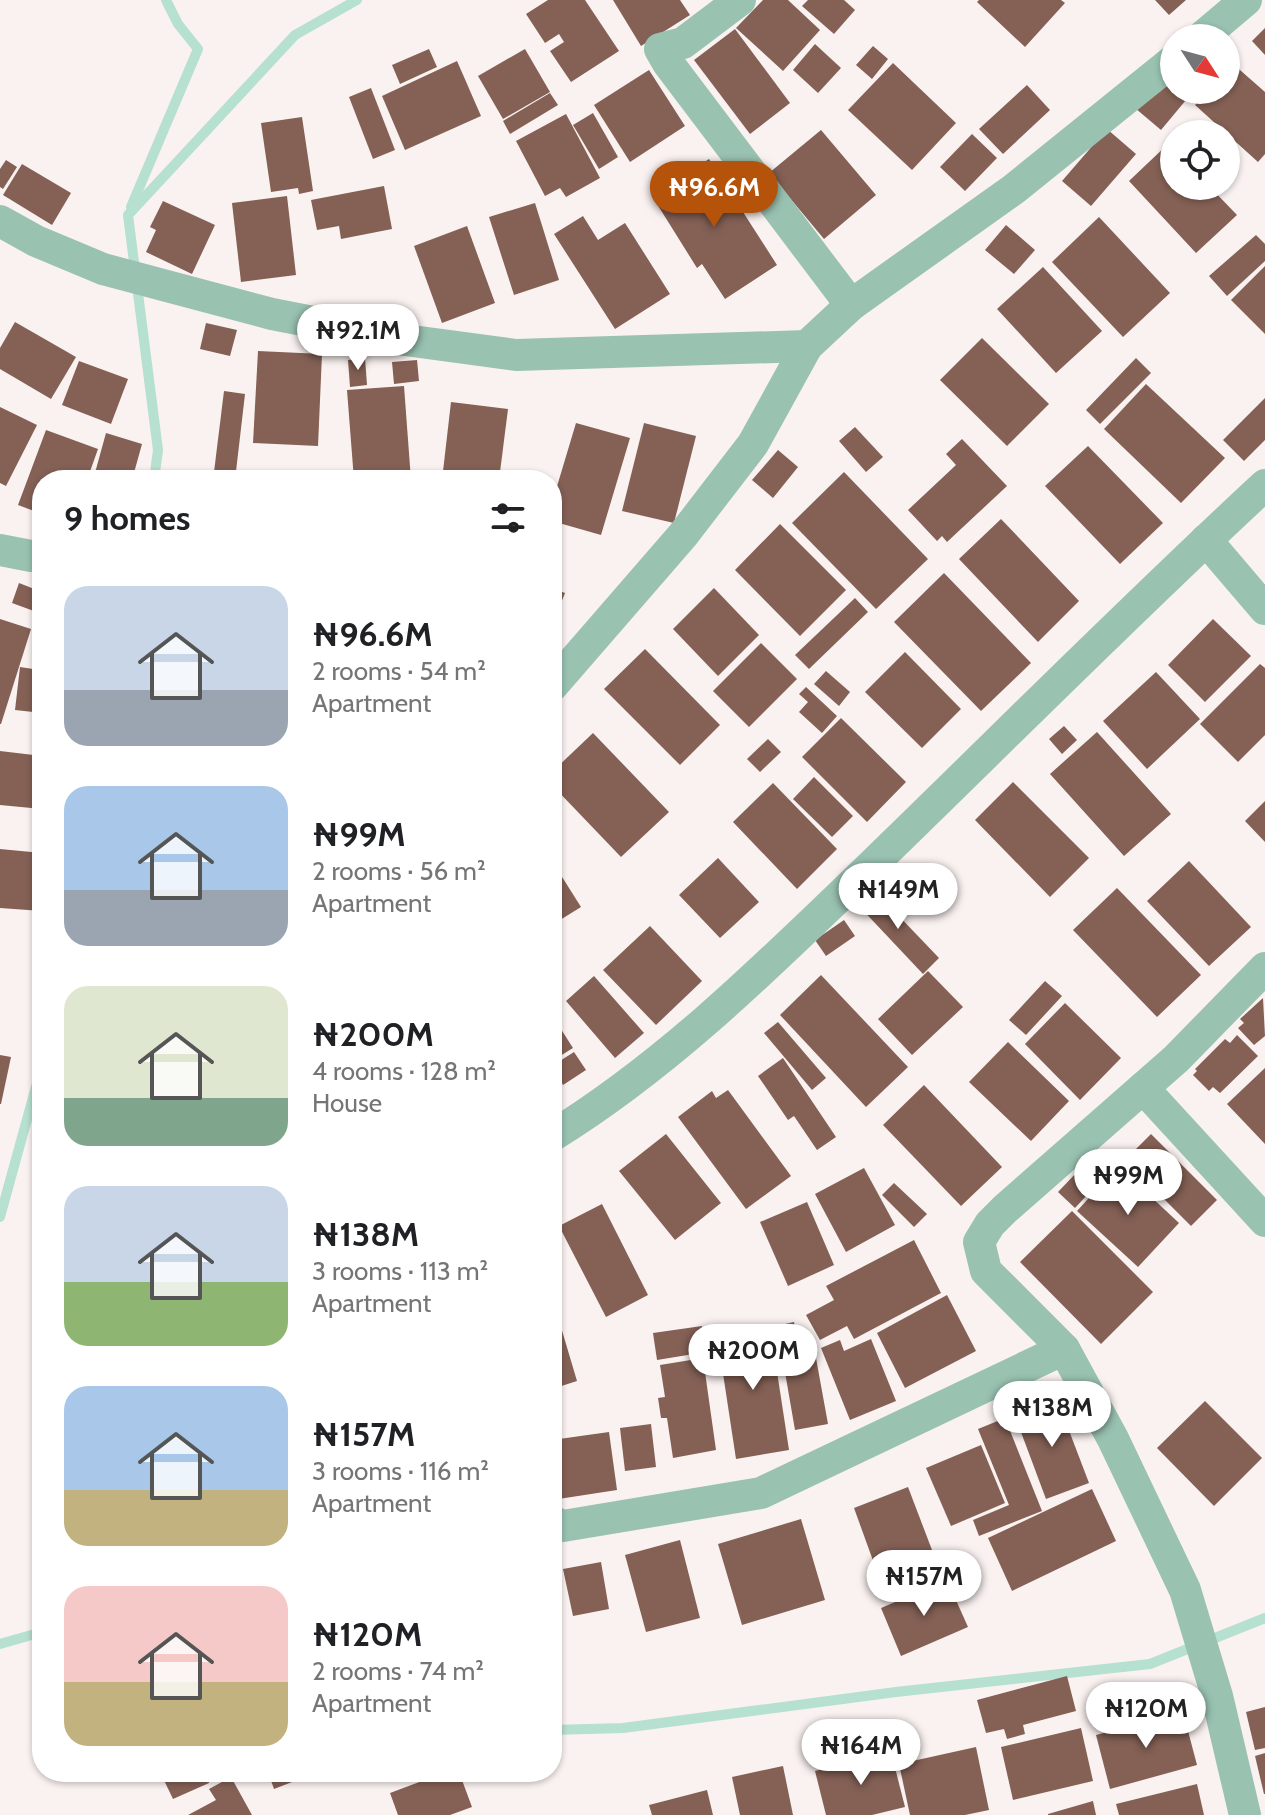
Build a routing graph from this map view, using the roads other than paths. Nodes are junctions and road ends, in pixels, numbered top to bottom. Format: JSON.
{"nodes":[{"id":1,"x":740,"y":0,"type":"edge"},
{"id":2,"x":1246,"y":0,"type":"edge"},
{"id":3,"x":1218,"y":24,"type":"edge"},
{"id":4,"x":1160,"y":71,"type":"edge"},
{"id":5,"x":0,"y":221,"type":"edge"},
{"id":6,"x":851,"y":305,"type":"junction"},
{"id":7,"x":807,"y":346,"type":"junction"},
{"id":8,"x":1265,"y":485,"type":"edge"},
{"id":9,"x":1206,"y":540,"type":"junction"},
{"id":10,"x":1265,"y":609,"type":"edge"},
{"id":11,"x":562,"y":674,"type":"edge"},
{"id":12,"x":1265,"y":968,"type":"edge"},
{"id":13,"x":1143,"y":1088,"type":"junction"},
{"id":14,"x":562,"y":1130,"type":"edge"},
{"id":15,"x":1265,"y":1221,"type":"edge"},
{"id":16,"x":1064,"y":1349,"type":"junction"},
{"id":17,"x":562,"y":1526,"type":"edge"},
{"id":18,"x":1245,"y":1815,"type":"edge"}],
"edges":[{"from":1,"to":6,"type":"street"},
{"from":2,"to":3,"type":"street"},
{"from":4,"to":6,"type":"street"},
{"from":5,"to":7,"type":"street"},
{"from":6,"to":7,"type":"street"},
{"from":7,"to":11,"type":"street"},
{"from":8,"to":9,"type":"street"},
{"from":9,"to":10,"type":"street"},
{"from":9,"to":14,"type":"street"},
{"from":12,"to":13,"type":"street"},
{"from":13,"to":15,"type":"street"},
{"from":13,"to":16,"type":"street"},
{"from":16,"to":17,"type":"street"},
{"from":16,"to":18,"type":"street"}]}
